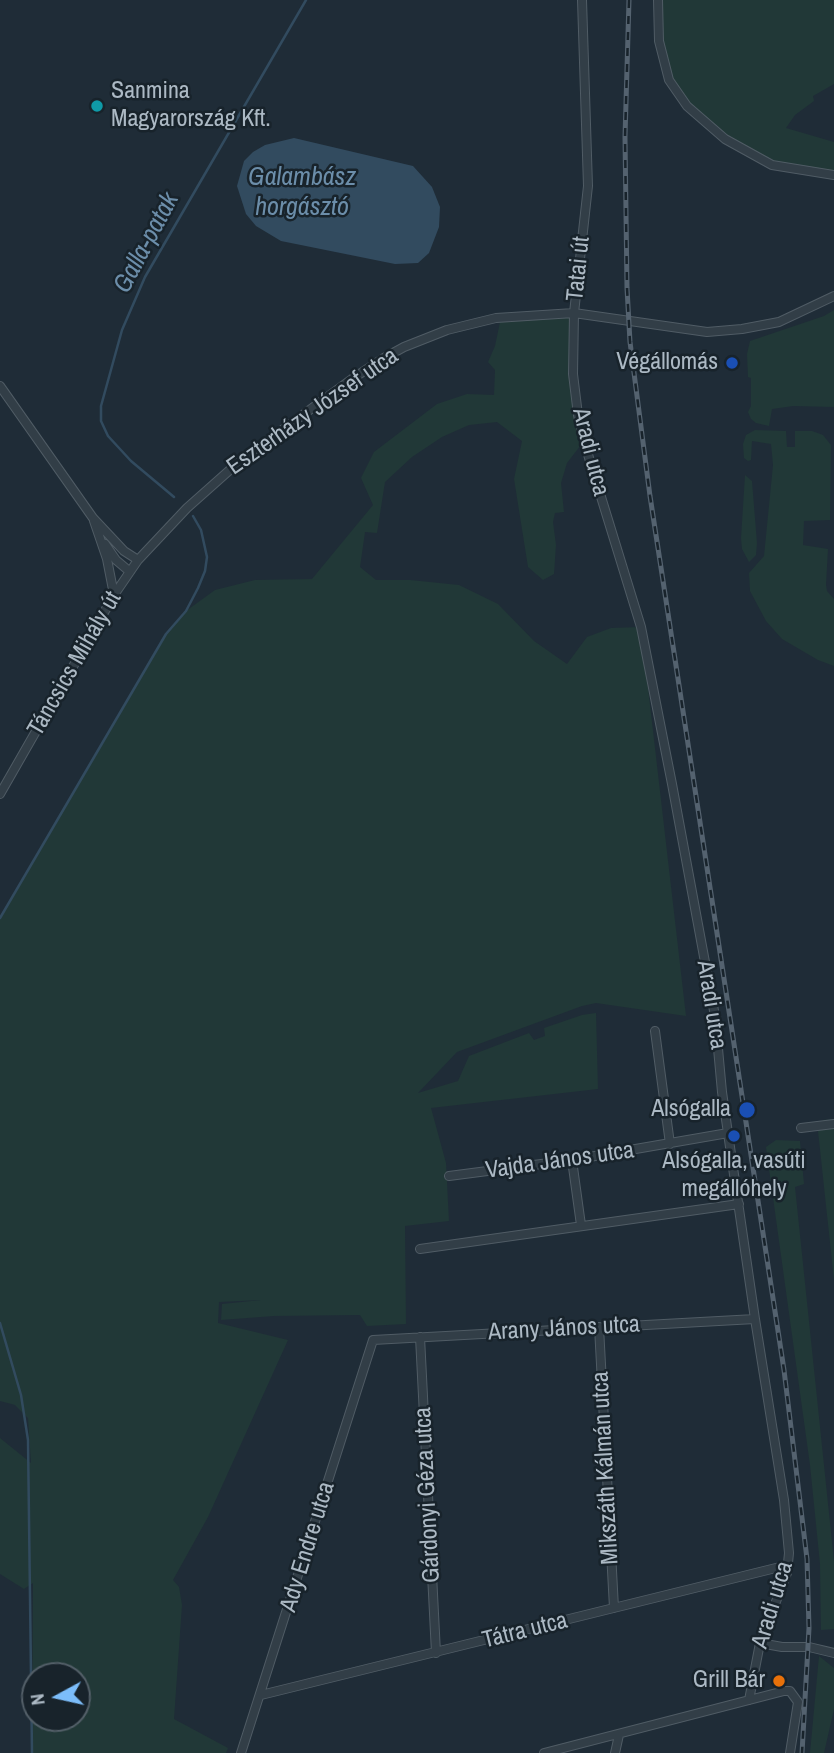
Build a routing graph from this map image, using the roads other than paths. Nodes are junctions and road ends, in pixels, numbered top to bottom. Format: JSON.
{"nodes":[{"id":1,"x":582,"y":0,"type":"edge"},
{"id":2,"x":658,"y":0,"type":"edge"},
{"id":3,"x":834,"y":175,"type":"edge"},
{"id":4,"x":834,"y":296,"type":"edge"},
{"id":5,"x":574,"y":313,"type":"junction"},
{"id":6,"x":0,"y":386,"type":"edge"},
{"id":7,"x":93,"y":518,"type":"junction"},
{"id":8,"x":99,"y":536,"type":"junction"},
{"id":9,"x":138,"y":560,"type":"junction"},
{"id":10,"x":129,"y":571,"type":"junction"},
{"id":11,"x":114,"y":595,"type":"junction"},
{"id":12,"x":0,"y":794,"type":"edge"},
{"id":13,"x":655,"y":1031,"type":"dead end"},
{"id":14,"x":834,"y":1124,"type":"edge"},
{"id":15,"x":801,"y":1128,"type":"dead end"},
{"id":16,"x":728,"y":1133,"type":"junction"},
{"id":17,"x":670,"y":1144,"type":"junction"},
{"id":18,"x":572,"y":1160,"type":"junction"},
{"id":19,"x":449,"y":1176,"type":"dead end"},
{"id":20,"x":739,"y":1204,"type":"junction"},
{"id":21,"x":581,"y":1225,"type":"junction"},
{"id":22,"x":420,"y":1249,"type":"dead end"},
{"id":23,"x":755,"y":1319,"type":"junction"},
{"id":24,"x":599,"y":1327,"type":"junction"},
{"id":25,"x":420,"y":1337,"type":"junction"},
{"id":26,"x":373,"y":1340,"type":"joint"},
{"id":27,"x":788,"y":1566,"type":"junction"},
{"id":28,"x":614,"y":1608,"type":"junction"},
{"id":29,"x":760,"y":1643,"type":"junction"},
{"id":30,"x":436,"y":1653,"type":"junction"},
{"id":31,"x":834,"y":1653,"type":"edge"},
{"id":32,"x":261,"y":1695,"type":"junction"},
{"id":33,"x":749,"y":1700,"type":"junction"},
{"id":34,"x":619,"y":1735,"type":"junction"},
{"id":35,"x":241,"y":1753,"type":"edge"},
{"id":36,"x":544,"y":1753,"type":"edge"},
{"id":37,"x":615,"y":1753,"type":"edge"},
{"id":38,"x":790,"y":1753,"type":"edge"}],
"edges":[{"from":1,"to":5,"type":"street","name":"Tatai út"},
{"from":2,"to":3,"type":"street"},
{"from":4,"to":5,"type":"street","name":"Tatai út"},
{"from":5,"to":9,"type":"street","name":"Eszterházy József utca"},
{"from":5,"to":16,"type":"street","name":"Aradi utca"},
{"from":6,"to":7,"type":"street"},
{"from":7,"to":8,"type":"street"},
{"from":7,"to":9,"type":"street"},
{"from":8,"to":10,"type":"street"},
{"from":8,"to":11,"type":"street"},
{"from":9,"to":10,"type":"street","name":"Eszterházy József utca"},
{"from":10,"to":11,"type":"street","name":"Táncsics Mihály út"},
{"from":11,"to":12,"type":"street","name":"Táncsics Mihály út"},
{"from":13,"to":17,"type":"street"},
{"from":14,"to":15,"type":"street"},
{"from":16,"to":17,"type":"street","name":"Vajda János utca"},
{"from":16,"to":20,"type":"street","name":"Aradi utca"},
{"from":17,"to":18,"type":"street","name":"Vajda János utca"},
{"from":18,"to":19,"type":"street","name":"Vajda János utca"},
{"from":18,"to":21,"type":"street"},
{"from":20,"to":21,"type":"street"},
{"from":20,"to":23,"type":"street","name":"Aradi utca"},
{"from":21,"to":22,"type":"street"},
{"from":23,"to":24,"type":"street","name":"Arany János utca"},
{"from":23,"to":27,"type":"street","name":"Aradi utca"},
{"from":24,"to":25,"type":"street","name":"Arany János utca"},
{"from":24,"to":28,"type":"street","name":"Mikszáth Kálmán utca"},
{"from":25,"to":26,"type":"street","name":"Arany János utca"},
{"from":25,"to":30,"type":"street","name":"Gárdonyi Géza utca"},
{"from":26,"to":32,"type":"street","name":"Ady Endre utca"},
{"from":27,"to":28,"type":"street","name":"Tátra utca"},
{"from":27,"to":29,"type":"street","name":"Aradi utca"},
{"from":28,"to":30,"type":"street","name":"Tátra utca"},
{"from":29,"to":31,"type":"street"},
{"from":29,"to":33,"type":"street","name":"Aradi utca"},
{"from":30,"to":32,"type":"street","name":"Tátra utca"},
{"from":32,"to":35,"type":"street","name":"Ady Endre utca"},
{"from":33,"to":34,"type":"street"},
{"from":33,"to":38,"type":"street"},
{"from":34,"to":36,"type":"street"},
{"from":34,"to":37,"type":"street"}]}
